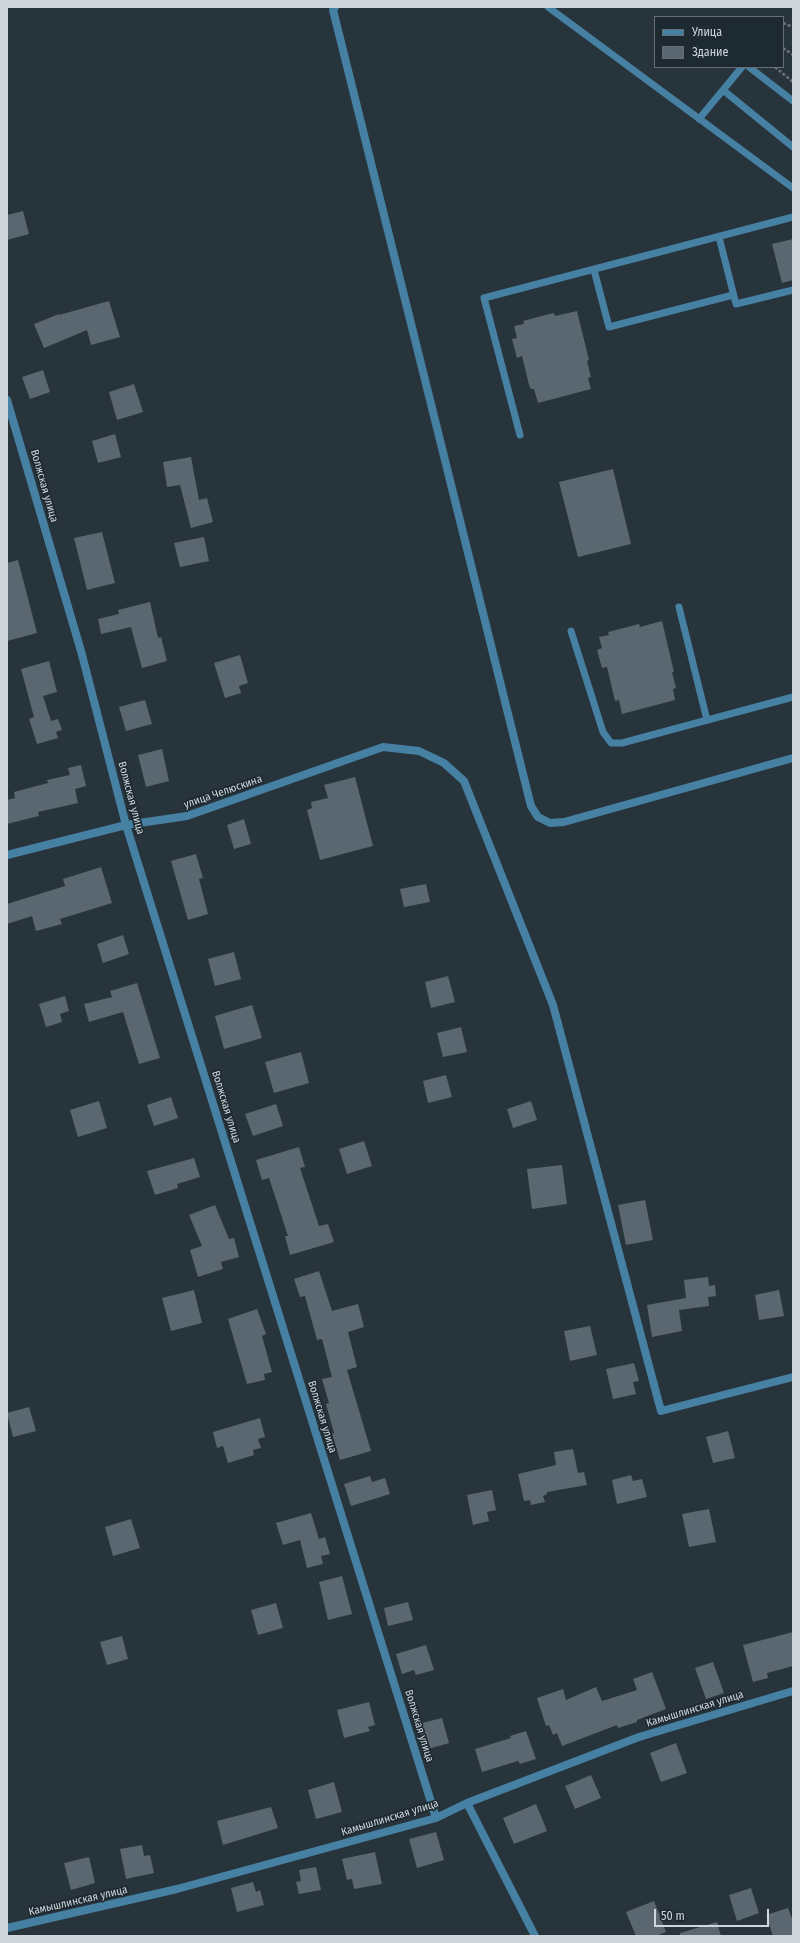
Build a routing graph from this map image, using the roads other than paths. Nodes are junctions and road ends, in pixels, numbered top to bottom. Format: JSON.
{"nodes":[{"id":1,"x":548,"y":7,"type":"edge"},
{"id":2,"x":334,"y":9,"type":"edge"},
{"id":3,"x":741,"y":68,"type":"edge"},
{"id":4,"x":750,"y":68,"type":"edge"},
{"id":5,"x":723,"y":90,"type":"junction"},
{"id":6,"x":793,"y":101,"type":"edge"},
{"id":7,"x":700,"y":119,"type":"junction"},
{"id":8,"x":793,"y":147,"type":"edge"},
{"id":9,"x":793,"y":188,"type":"edge"},
{"id":10,"x":793,"y":217,"type":"edge"},
{"id":11,"x":719,"y":238,"type":"junction"},
{"id":12,"x":594,"y":270,"type":"junction"},
{"id":13,"x":793,"y":290,"type":"edge"},
{"id":14,"x":733,"y":295,"type":"dead end"},
{"id":15,"x":7,"y":400,"type":"edge"},
{"id":16,"x":520,"y":435,"type":"dead end"},
{"id":17,"x":679,"y":608,"type":"dead end"},
{"id":18,"x":571,"y":631,"type":"dead end"},
{"id":19,"x":793,"y":697,"type":"edge"},
{"id":20,"x":707,"y":720,"type":"junction"},
{"id":21,"x":793,"y":758,"type":"edge"},
{"id":22,"x":126,"y":825,"type":"junction"},
{"id":23,"x":7,"y":854,"type":"edge"},
{"id":24,"x":793,"y":1377,"type":"edge"},
{"id":25,"x":793,"y":1691,"type":"edge"},
{"id":26,"x":467,"y":1804,"type":"junction"},
{"id":27,"x":436,"y":1818,"type":"junction"},
{"id":28,"x":7,"y":1928,"type":"edge"},
{"id":29,"x":535,"y":1936,"type":"edge"}],
"edges":[{"from":1,"to":7,"type":"lane"},
{"from":2,"to":21,"type":"street"},
{"from":3,"to":5,"type":"lane"},
{"from":4,"to":6,"type":"lane"},
{"from":5,"to":7,"type":"lane"},
{"from":5,"to":8,"type":"lane"},
{"from":7,"to":9,"type":"lane"},
{"from":10,"to":11,"type":"lane"},
{"from":11,"to":12,"type":"lane"},
{"from":11,"to":13,"type":"lane"},
{"from":12,"to":14,"type":"lane"},
{"from":12,"to":16,"type":"lane"},
{"from":15,"to":22,"type":"street","name":"Волжская улица"},
{"from":17,"to":20,"type":"lane"},
{"from":18,"to":20,"type":"lane"},
{"from":19,"to":20,"type":"lane"},
{"from":22,"to":23,"type":"street","name":"улица Челюскина"},
{"from":22,"to":24,"type":"street","name":"улица Челюскина"},
{"from":22,"to":27,"type":"street","name":"Волжская улица"},
{"from":25,"to":26,"type":"street","name":"Камышлинская улица"},
{"from":26,"to":27,"type":"street","name":"Камышлинская улица"},
{"from":26,"to":29,"type":"street"},
{"from":27,"to":28,"type":"street","name":"Камышлинская улица"}]}
